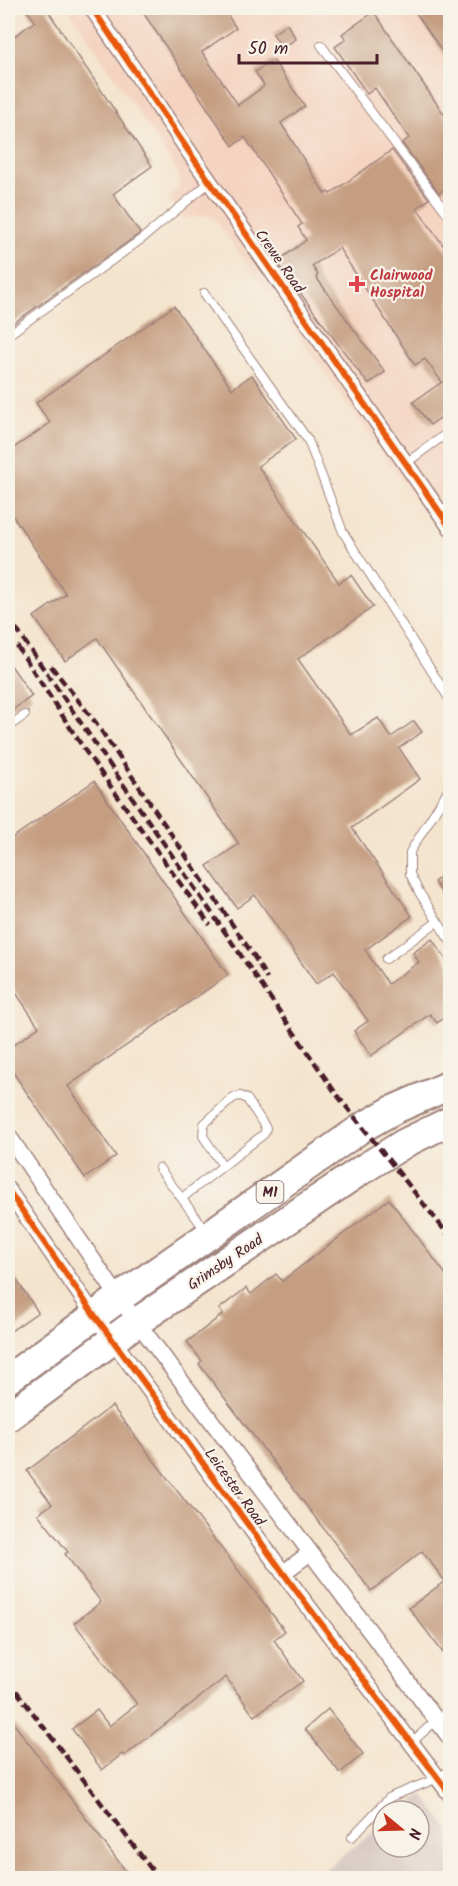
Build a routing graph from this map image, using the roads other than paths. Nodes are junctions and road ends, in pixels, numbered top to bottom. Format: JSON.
{"nodes":[{"id":1,"x":92,"y":8,"type":"edge"},
{"id":2,"x":321,"y":45,"type":"dead end"},
{"id":3,"x":210,"y":182,"type":"junction"},
{"id":4,"x":450,"y":217,"type":"edge"},
{"id":5,"x":204,"y":293,"type":"dead end"},
{"id":6,"x":8,"y":335,"type":"edge"},
{"id":7,"x":450,"y":431,"type":"edge"},
{"id":8,"x":406,"y":463,"type":"junction"},
{"id":9,"x":450,"y":527,"type":"edge"},
{"id":10,"x":450,"y":700,"type":"edge"},
{"id":11,"x":25,"y":715,"type":"dead end"},
{"id":12,"x":8,"y":727,"type":"edge"},
{"id":13,"x":450,"y":787,"type":"edge"},
{"id":14,"x":437,"y":922,"type":"junction"},
{"id":15,"x":450,"y":941,"type":"edge"},
{"id":16,"x":386,"y":959,"type":"dead end"},
{"id":17,"x":438,"y":1090,"type":"edge"},
{"id":18,"x":447,"y":1129,"type":"edge"},
{"id":19,"x":8,"y":1136,"type":"edge"},
{"id":20,"x":223,"y":1166,"type":"junction"},
{"id":21,"x":159,"y":1168,"type":"dead end"},
{"id":22,"x":8,"y":1190,"type":"edge"},
{"id":23,"x":182,"y":1198,"type":"junction"},
{"id":24,"x":209,"y":1235,"type":"junction"},
{"id":25,"x":118,"y":1298,"type":"junction"},
{"id":26,"x":94,"y":1316,"type":"junction"},
{"id":27,"x":137,"y":1322,"type":"junction"},
{"id":28,"x":113,"y":1340,"type":"junction"},
{"id":29,"x":8,"y":1379,"type":"edge"},
{"id":30,"x":8,"y":1417,"type":"edge"},
{"id":31,"x":310,"y":1552,"type":"junction"},
{"id":32,"x":283,"y":1573,"type":"junction"},
{"id":33,"x":450,"y":1708,"type":"edge"},
{"id":34,"x":436,"y":1719,"type":"junction"},
{"id":35,"x":450,"y":1738,"type":"edge"},
{"id":36,"x":412,"y":1742,"type":"junction"},
{"id":37,"x":444,"y":1774,"type":"edge"},
{"id":38,"x":450,"y":1794,"type":"edge"},
{"id":39,"x":352,"y":1837,"type":"dead end"}],
"edges":[{"from":1,"to":3,"type":"street","name":"Crewe Road"},
{"from":2,"to":4,"type":"lane"},
{"from":3,"to":6,"type":"lane"},
{"from":3,"to":8,"type":"street","name":"Crewe Road"},
{"from":5,"to":10,"type":"lane"},
{"from":7,"to":8,"type":"lane"},
{"from":8,"to":9,"type":"street","name":"Crewe Road"},
{"from":11,"to":12,"type":"lane"},
{"from":13,"to":14,"type":"lane"},
{"from":14,"to":15,"type":"lane"},
{"from":14,"to":16,"type":"lane"},
{"from":17,"to":18,"type":"highway"},
{"from":17,"to":24,"type":"highway","name":"Grimsby Road","number":"M1"},
{"from":18,"to":27,"type":"highway","name":"Grimsby Road","number":"M1"},
{"from":19,"to":25,"type":"street","name":"Leicester Road"},
{"from":20,"to":20,"type":"lane"},
{"from":20,"to":23,"type":"lane"},
{"from":21,"to":23,"type":"lane"},
{"from":22,"to":26,"type":"street","name":"Leicester Road"},
{"from":23,"to":24,"type":"lane"},
{"from":24,"to":25,"type":"highway","name":"Grimsby Road","number":"M1"},
{"from":25,"to":26,"type":"highway","name":"Grimsby Road","number":"M1"},
{"from":25,"to":27,"type":"street","name":"Leicester Road"},
{"from":26,"to":28,"type":"street","name":"Leicester Road"},
{"from":26,"to":29,"type":"highway","name":"Grimsby Road","number":"M1"},
{"from":27,"to":28,"type":"highway","name":"Grimsby Road","number":"M1"},
{"from":27,"to":31,"type":"street","name":"Leicester Road"},
{"from":28,"to":30,"type":"highway","name":"Grimsby Road","number":"M1"},
{"from":28,"to":32,"type":"street","name":"Leicester Road"},
{"from":31,"to":32,"type":"street"},
{"from":31,"to":34,"type":"street","name":"Leicester Road"},
{"from":32,"to":36,"type":"street","name":"Leicester Road"},
{"from":33,"to":34,"type":"lane"},
{"from":34,"to":35,"type":"street","name":"Leicester Road"},
{"from":34,"to":36,"type":"lane"},
{"from":36,"to":37,"type":"street","name":"Leicester Road"},
{"from":37,"to":38,"type":"street","name":"Leicester Road"},
{"from":37,"to":39,"type":"lane"}]}
